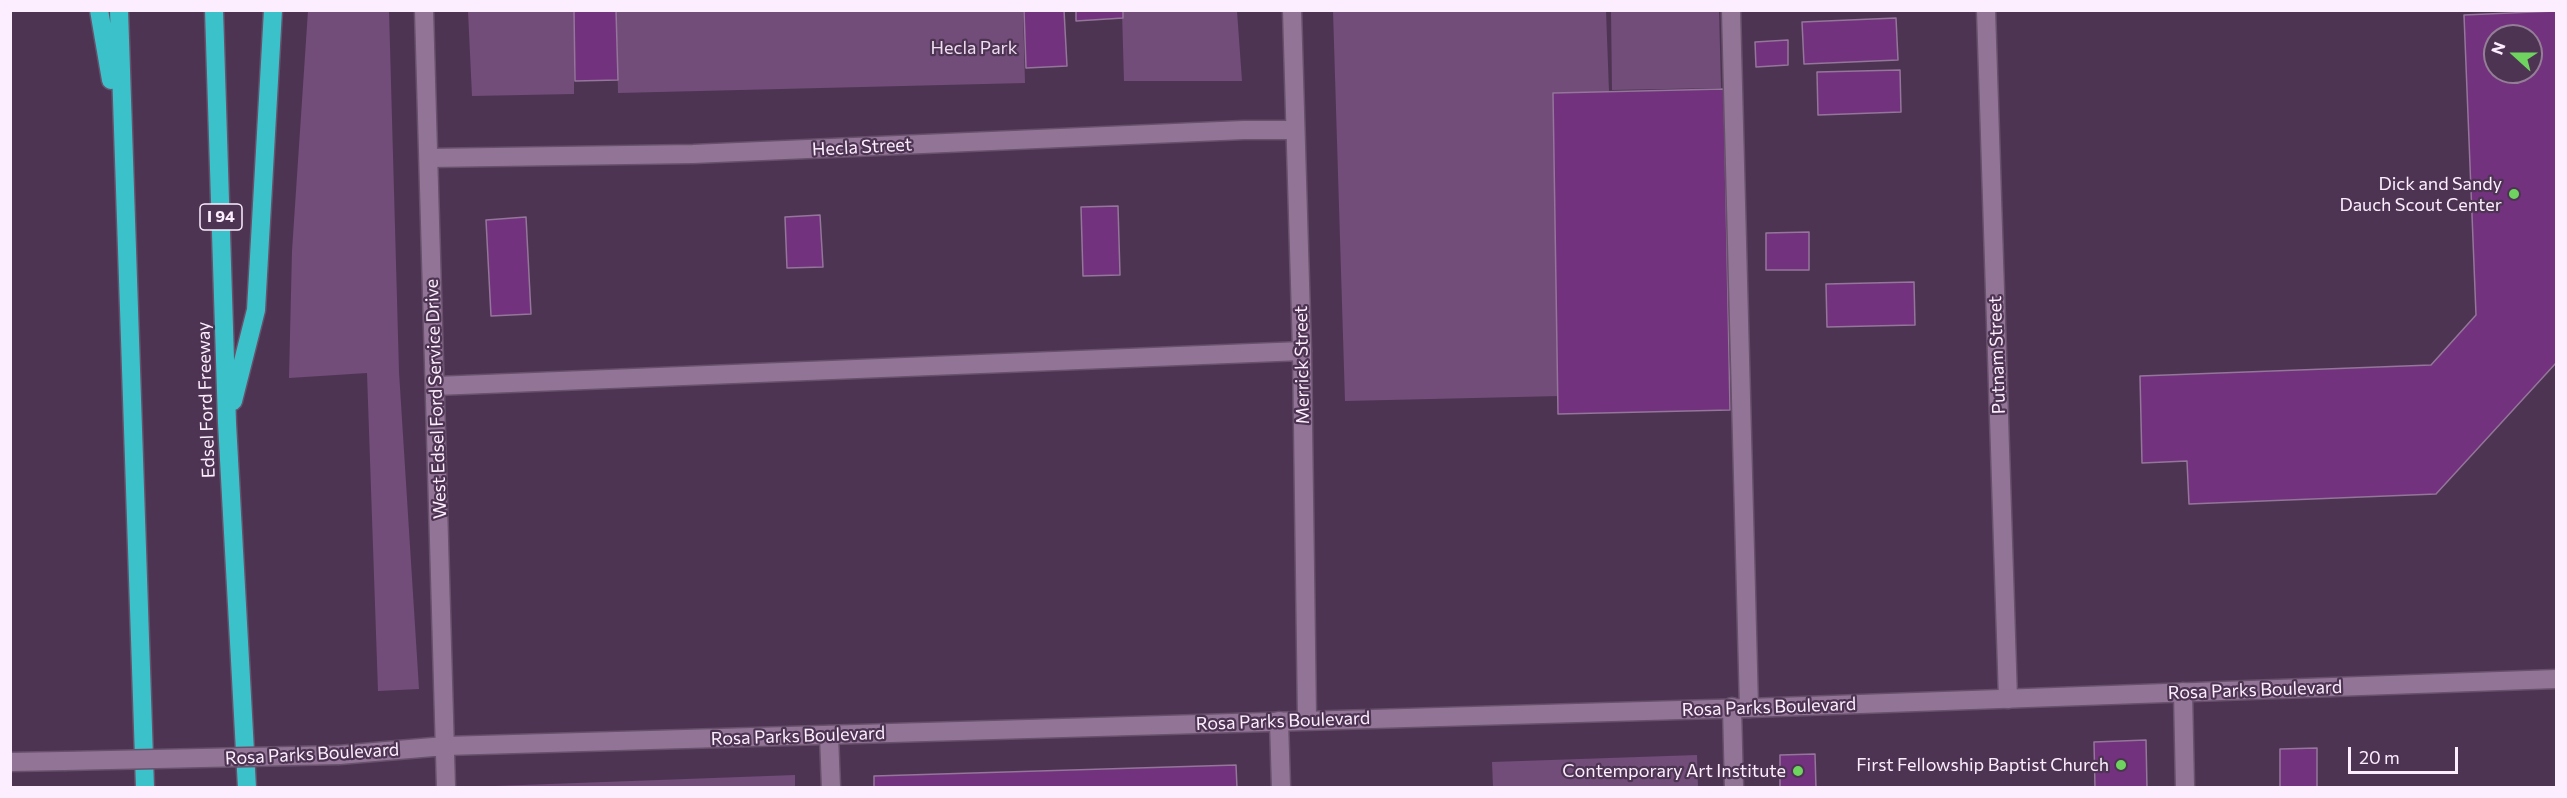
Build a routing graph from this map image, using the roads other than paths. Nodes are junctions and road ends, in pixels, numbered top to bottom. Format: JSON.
{"nodes":[{"id":1,"x":99,"y":10,"type":"edge"},
{"id":2,"x":119,"y":10,"type":"edge"},
{"id":3,"x":214,"y":10,"type":"edge"},
{"id":4,"x":273,"y":10,"type":"edge"},
{"id":5,"x":424,"y":10,"type":"edge"},
{"id":6,"x":1292,"y":10,"type":"edge"},
{"id":7,"x":1731,"y":10,"type":"edge"},
{"id":8,"x":1986,"y":10,"type":"edge"},
{"id":9,"x":1295,"y":130,"type":"junction"},
{"id":10,"x":121,"y":135,"type":"junction"},
{"id":11,"x":429,"y":158,"type":"junction"},
{"id":12,"x":1302,"y":351,"type":"junction"},
{"id":13,"x":436,"y":386,"type":"junction"},
{"id":14,"x":227,"y":423,"type":"junction"},
{"id":15,"x":2556,"y":679,"type":"edge"},
{"id":16,"x":2183,"y":692,"type":"junction"},
{"id":17,"x":2008,"y":699,"type":"junction"},
{"id":18,"x":1740,"y":708,"type":"junction"},
{"id":19,"x":1307,"y":719,"type":"junction"},
{"id":20,"x":1279,"y":721,"type":"junction"},
{"id":21,"x":829,"y":735,"type":"junction"},
{"id":22,"x":445,"y":746,"type":"junction"},
{"id":23,"x":10,"y":762,"type":"edge"},
{"id":24,"x":145,"y":788,"type":"edge"},
{"id":25,"x":247,"y":788,"type":"edge"},
{"id":26,"x":446,"y":788,"type":"edge"},
{"id":27,"x":831,"y":788,"type":"edge"},
{"id":28,"x":1281,"y":788,"type":"edge"},
{"id":29,"x":1734,"y":788,"type":"edge"},
{"id":30,"x":2185,"y":788,"type":"edge"}],
"edges":[{"from":1,"to":10,"type":"highway"},
{"from":2,"to":10,"type":"highway"},
{"from":3,"to":14,"type":"highway","name":"Edsel Ford Freeway","number":"I 94"},
{"from":4,"to":14,"type":"highway"},
{"from":5,"to":11,"type":"street","name":"West Edsel Ford Service Drive"},
{"from":6,"to":9,"type":"street","name":"Merrick Street"},
{"from":7,"to":18,"type":"street"},
{"from":8,"to":17,"type":"street","name":"Putnam Street"},
{"from":9,"to":11,"type":"street","name":"Hecla Street"},
{"from":9,"to":12,"type":"street","name":"Merrick Street"},
{"from":10,"to":24,"type":"highway"},
{"from":11,"to":13,"type":"street","name":"West Edsel Ford Service Drive"},
{"from":12,"to":13,"type":"street"},
{"from":12,"to":19,"type":"street","name":"Merrick Street"},
{"from":13,"to":22,"type":"street","name":"West Edsel Ford Service Drive"},
{"from":14,"to":25,"type":"highway","name":"Edsel Ford Freeway","number":"I 94"},
{"from":15,"to":16,"type":"street","name":"Rosa Parks Boulevard"},
{"from":16,"to":17,"type":"street","name":"Rosa Parks Boulevard"},
{"from":16,"to":30,"type":"street"},
{"from":17,"to":18,"type":"street","name":"Rosa Parks Boulevard"},
{"from":18,"to":19,"type":"street","name":"Rosa Parks Boulevard"},
{"from":18,"to":29,"type":"street"},
{"from":19,"to":20,"type":"street","name":"Rosa Parks Boulevard"},
{"from":20,"to":21,"type":"street","name":"Rosa Parks Boulevard"},
{"from":20,"to":28,"type":"street"},
{"from":21,"to":22,"type":"street","name":"Rosa Parks Boulevard"},
{"from":21,"to":27,"type":"street"},
{"from":22,"to":23,"type":"street","name":"Rosa Parks Boulevard","bridge":true},
{"from":22,"to":26,"type":"street","name":"West Edsel Ford Service Drive"}]}
